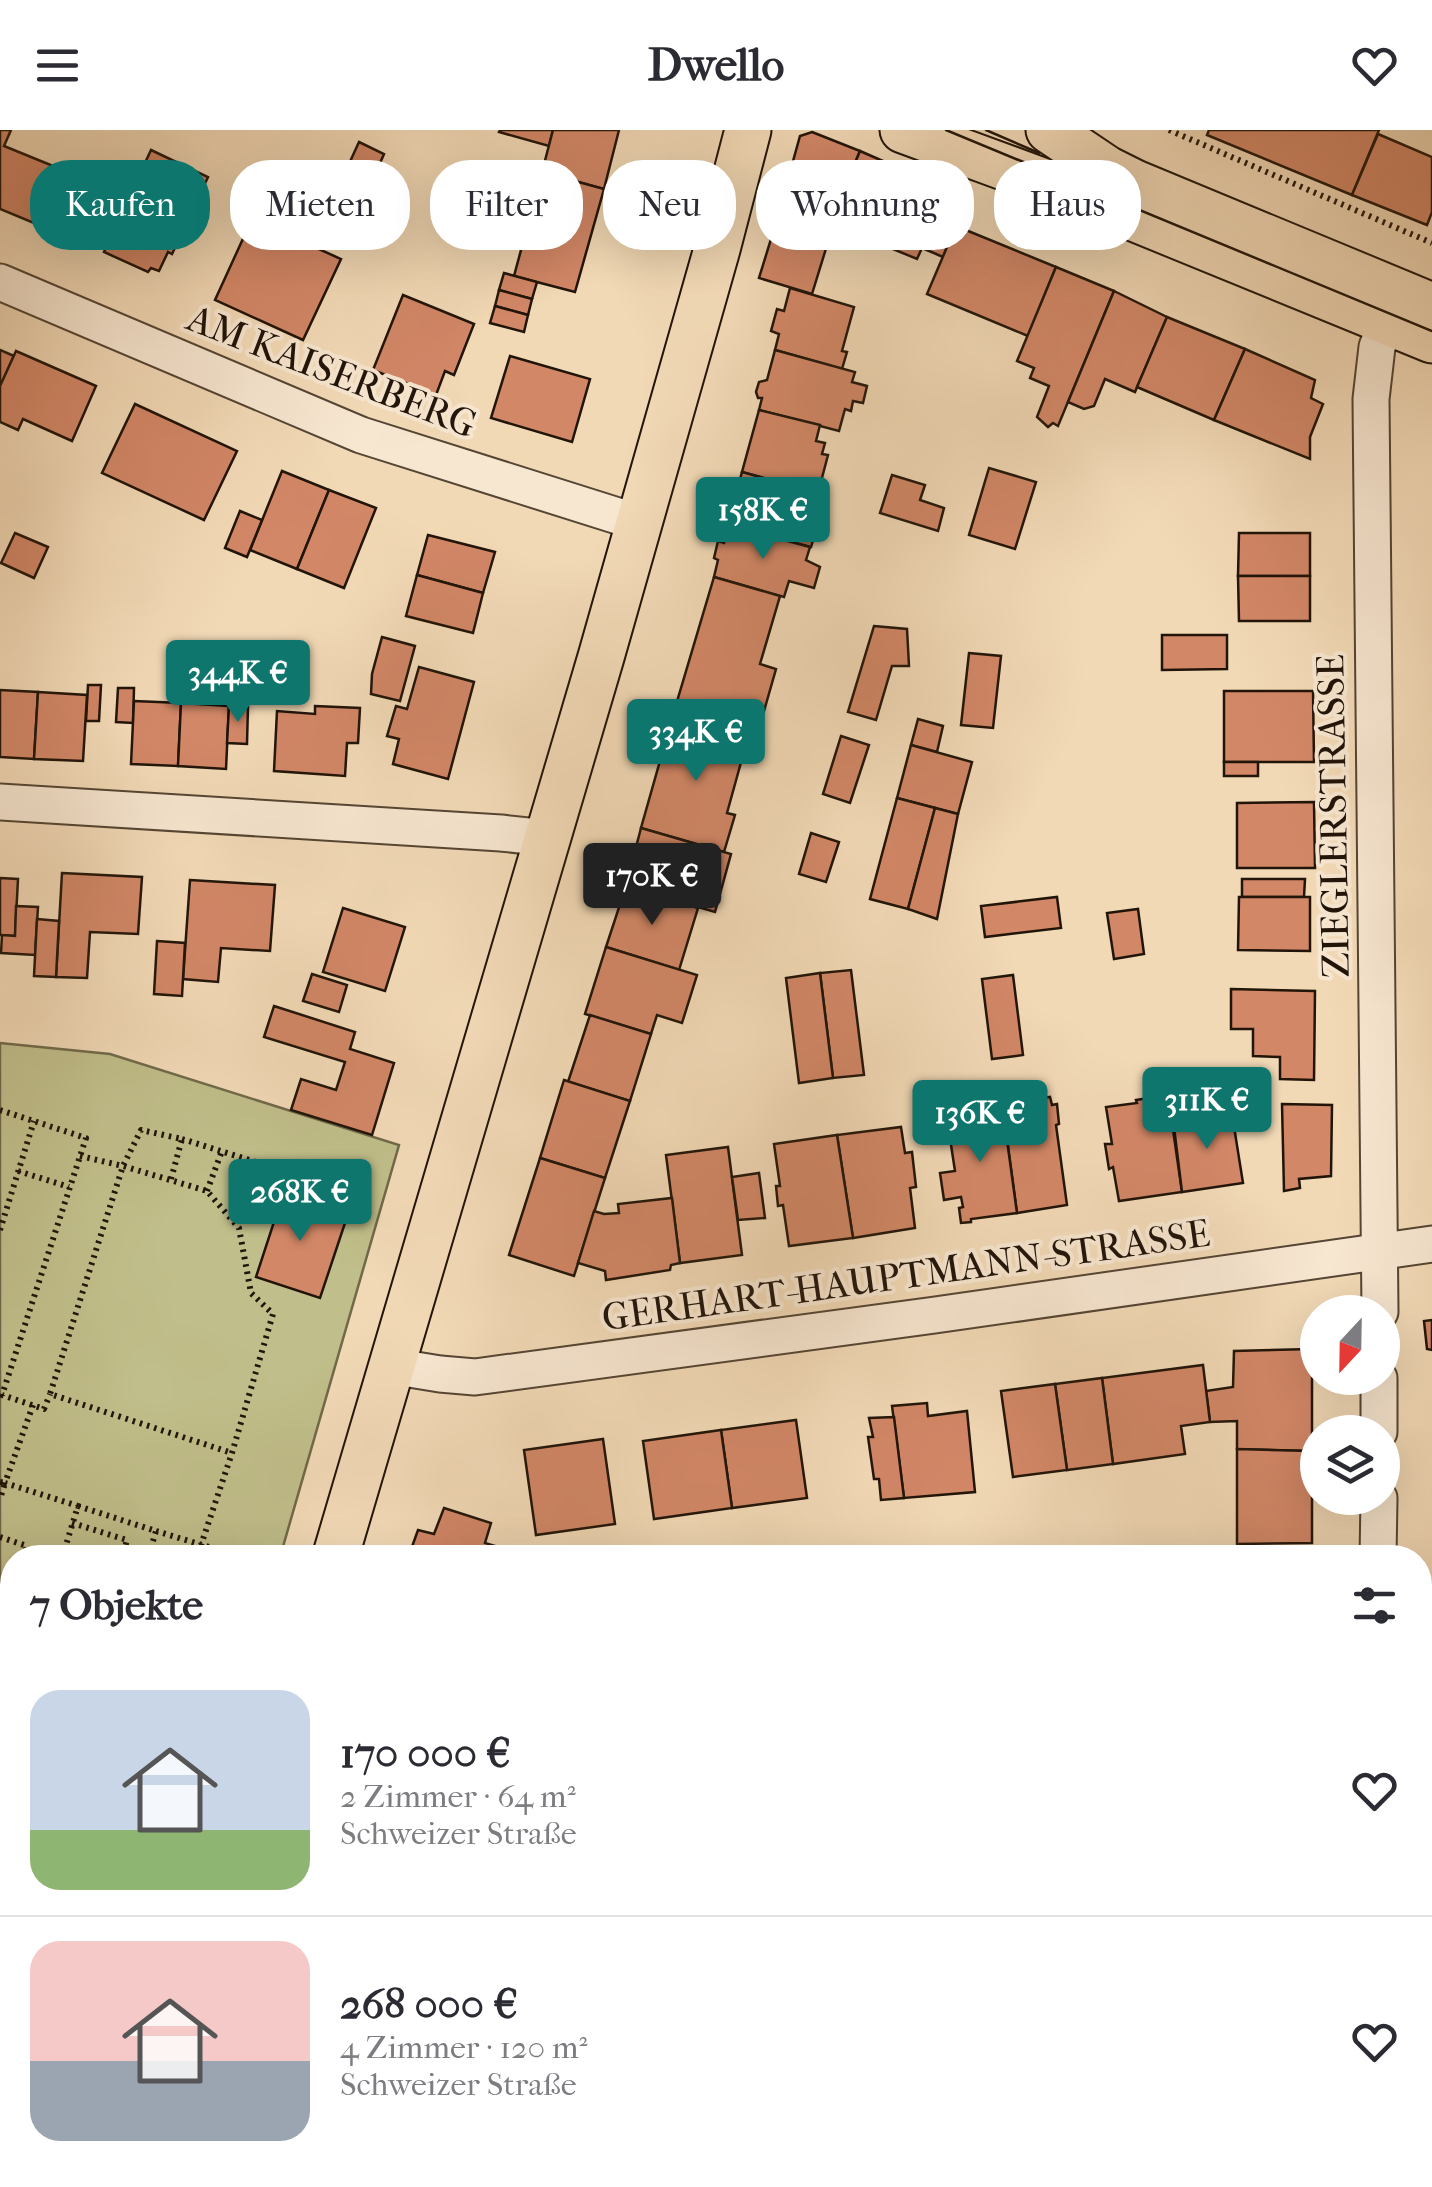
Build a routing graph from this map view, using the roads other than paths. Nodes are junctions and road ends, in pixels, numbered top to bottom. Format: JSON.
{"nodes":[{"id":1,"x":748,"y":130,"type":"edge"},
{"id":2,"x":903,"y":130,"type":"edge"},
{"id":3,"x":1049,"y":130,"type":"edge"},
{"id":4,"x":0,"y":282,"type":"edge"},
{"id":5,"x":1432,"y":306,"type":"edge"},
{"id":6,"x":1387,"y":321,"type":"junction"},
{"id":7,"x":1432,"y":340,"type":"edge"},
{"id":8,"x":640,"y":523,"type":"junction"},
{"id":9,"x":0,"y":802,"type":"edge"},
{"id":10,"x":547,"y":838,"type":"junction"},
{"id":11,"x":1432,"y":1244,"type":"edge"},
{"id":12,"x":1380,"y":1251,"type":"junction"},
{"id":13,"x":1380,"y":1295,"type":"edge"},
{"id":14,"x":391,"y":1366,"type":"junction"},
{"id":15,"x":1378,"y":1515,"type":"edge"},
{"id":16,"x":339,"y":1545,"type":"edge"},
{"id":17,"x":1378,"y":1545,"type":"edge"}],
"edges":[{"from":1,"to":8,"type":"main road"},
{"from":2,"to":6,"type":"main road"},
{"from":3,"to":5,"type":"main road"},
{"from":4,"to":8,"type":"street","name":"AM KAISERBERG"},
{"from":6,"to":7,"type":"main road"},
{"from":6,"to":12,"type":"street","name":"ZIEGLERSTRASSE"},
{"from":8,"to":10,"type":"main road"},
{"from":9,"to":10,"type":"street"},
{"from":10,"to":14,"type":"main road"},
{"from":11,"to":12,"type":"street","name":"GERHART-HAUPTMANN-STRASSE"},
{"from":12,"to":13,"type":"street","name":"ZIEGLERSTRASSE"},
{"from":12,"to":14,"type":"street","name":"GERHART-HAUPTMANN-STRASSE"},
{"from":14,"to":16,"type":"main road"},
{"from":15,"to":17,"type":"street"}]}
